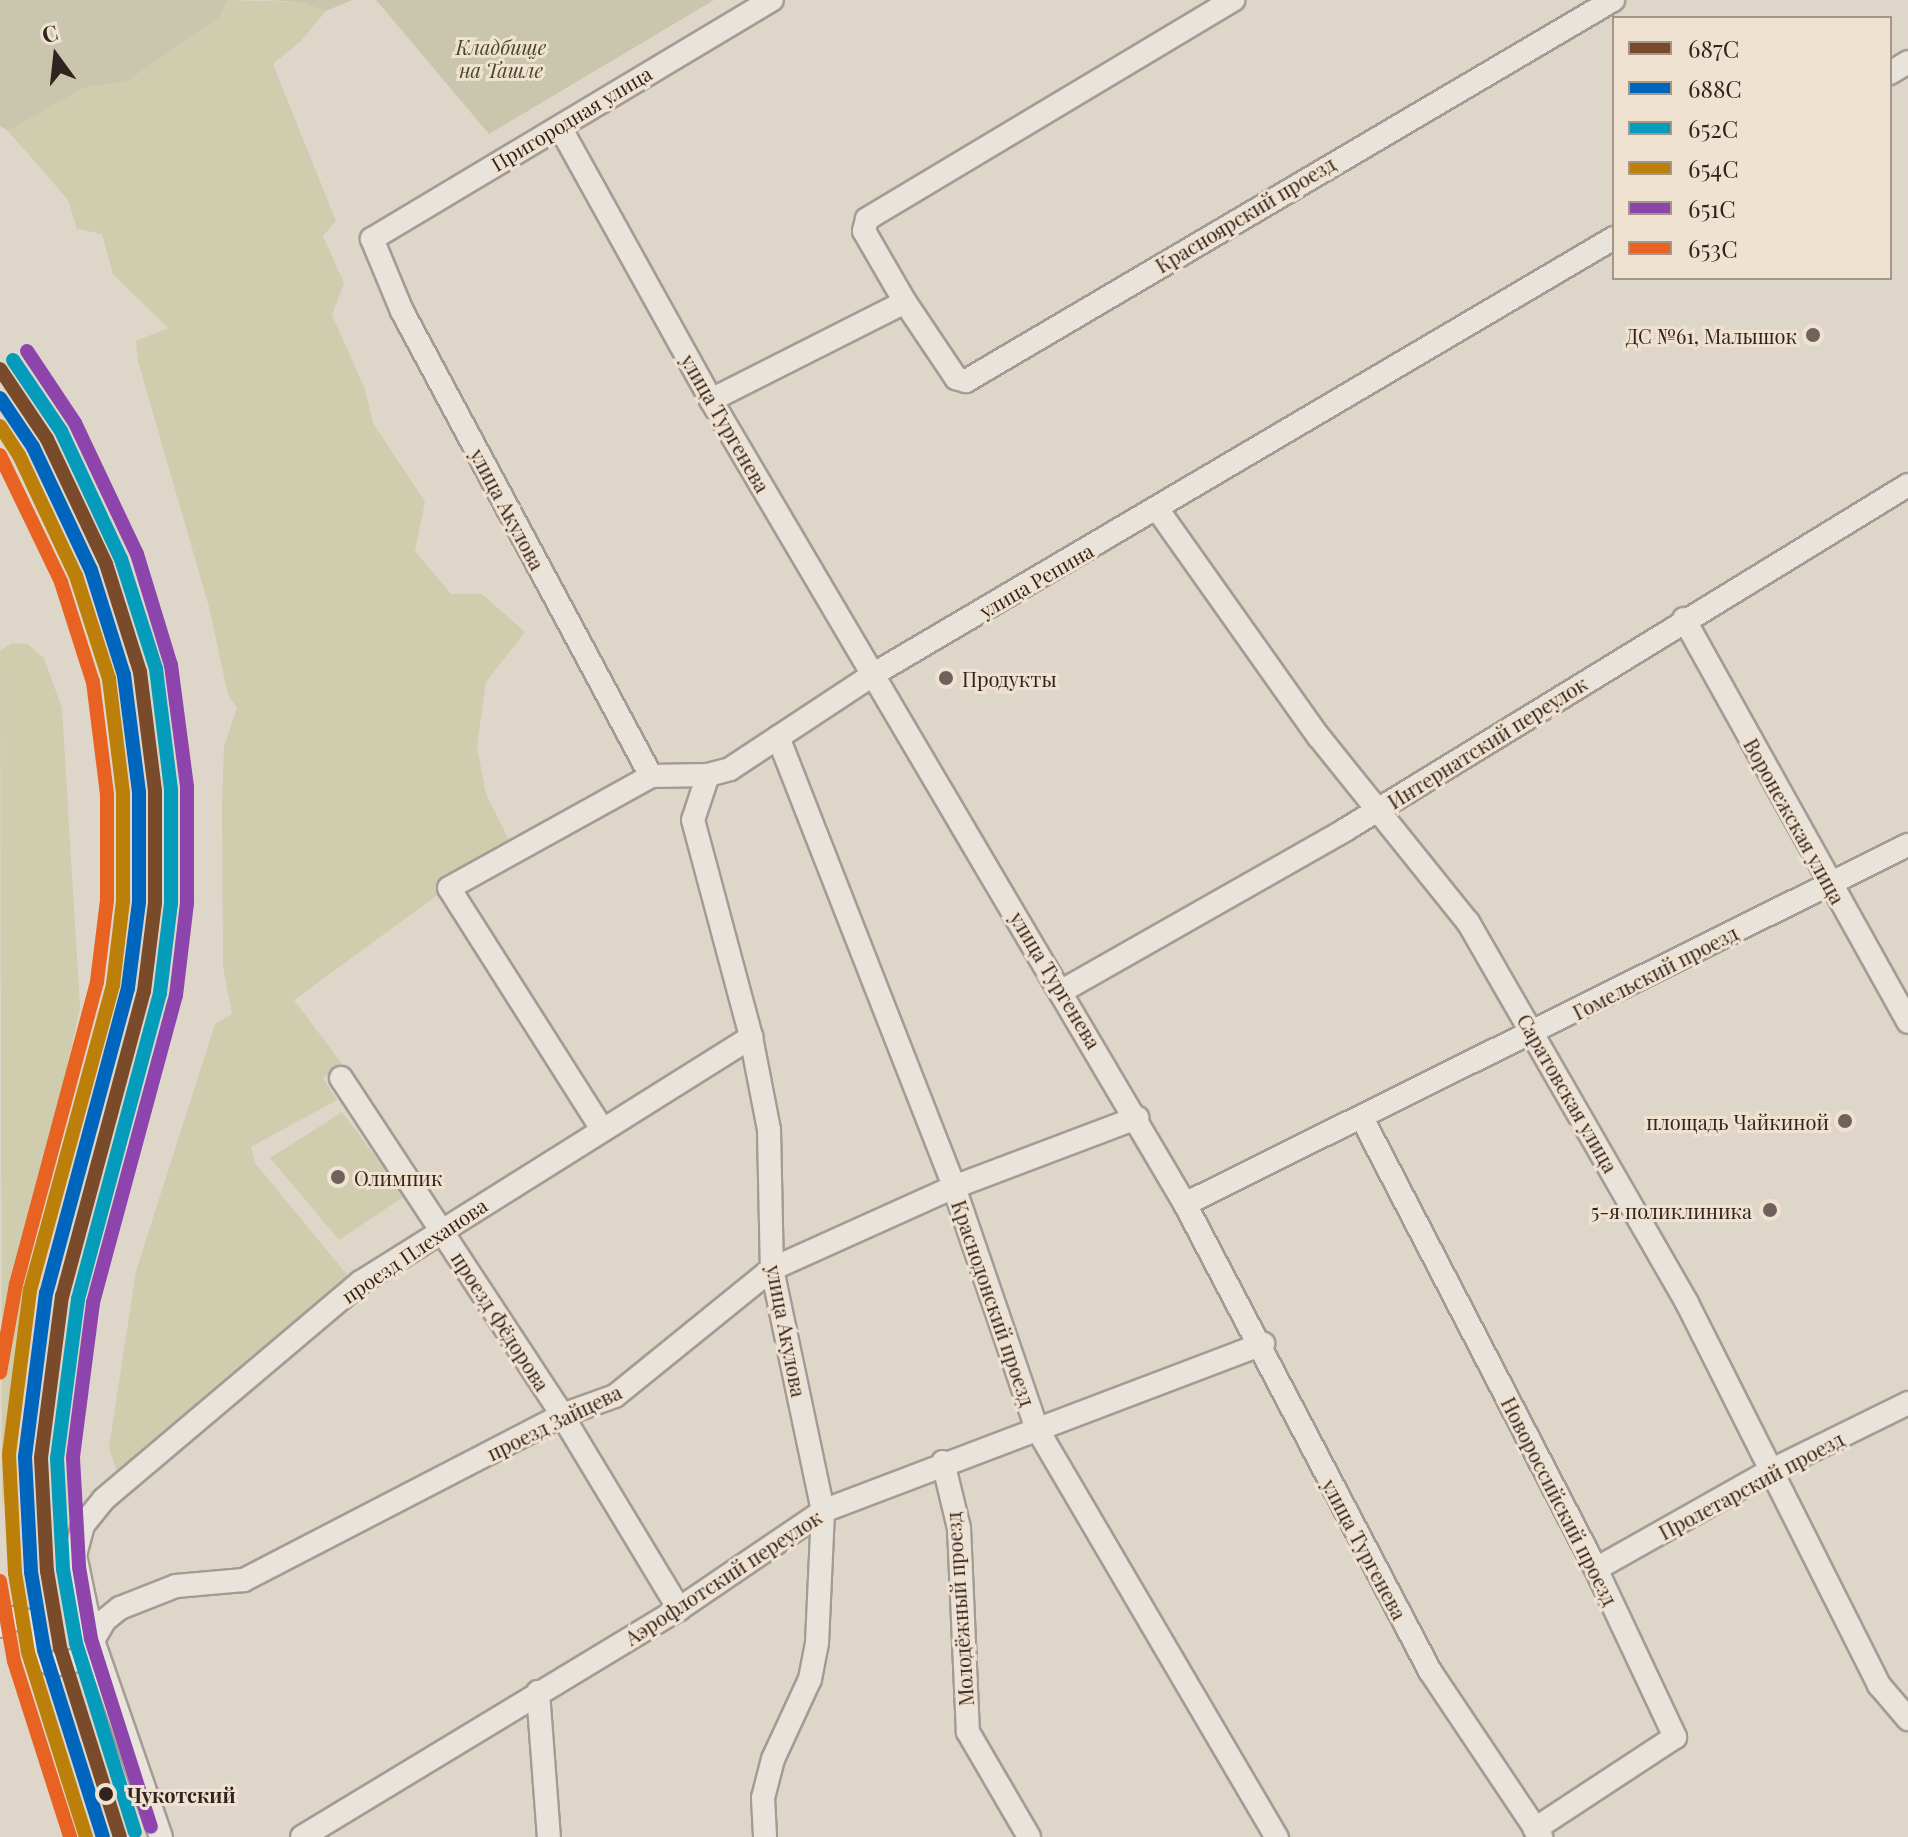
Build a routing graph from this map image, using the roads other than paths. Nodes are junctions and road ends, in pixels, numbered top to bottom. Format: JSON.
{"nodes":[{"id":1,"x":772,"y":0,"type":"edge"},
{"id":2,"x":1233,"y":0,"type":"edge"},
{"id":3,"x":1613,"y":0,"type":"edge"},
{"id":4,"x":561,"y":129,"type":"junction"},
{"id":5,"x":372,"y":239,"type":"joint"},
{"id":6,"x":1612,"y":239,"type":"edge"},
{"id":7,"x":905,"y":302,"type":"junction"},
{"id":8,"x":711,"y":400,"type":"junction"},
{"id":9,"x":1908,"y":485,"type":"edge"},
{"id":10,"x":1158,"y":510,"type":"junction"},
{"id":11,"x":1684,"y":619,"type":"junction"},
{"id":12,"x":874,"y":674,"type":"junction"},
{"id":13,"x":778,"y":737,"type":"junction"},
{"id":14,"x":708,"y":775,"type":"junction"},
{"id":15,"x":651,"y":776,"type":"junction"},
{"id":16,"x":1381,"y":808,"type":"junction"},
{"id":17,"x":1908,"y":845,"type":"edge"},
{"id":18,"x":1828,"y":883,"type":"junction"},
{"id":19,"x":1062,"y":991,"type":"junction"},
{"id":20,"x":1908,"y":1022,"type":"edge"},
{"id":21,"x":1536,"y":1032,"type":"junction"},
{"id":22,"x":751,"y":1037,"type":"junction"},
{"id":23,"x":341,"y":1078,"type":"dead end"},
{"id":24,"x":1137,"y":1118,"type":"junction"},
{"id":25,"x":1363,"y":1120,"type":"junction"},
{"id":26,"x":602,"y":1129,"type":"junction"},
{"id":27,"x":954,"y":1187,"type":"junction"},
{"id":28,"x":1185,"y":1204,"type":"junction"},
{"id":29,"x":440,"y":1227,"type":"junction"},
{"id":30,"x":772,"y":1269,"type":"junction"},
{"id":31,"x":1263,"y":1344,"type":"junction"},
{"id":32,"x":1908,"y":1403,"type":"edge"},
{"id":33,"x":562,"y":1415,"type":"junction"},
{"id":34,"x":1036,"y":1427,"type":"junction"},
{"id":35,"x":943,"y":1462,"type":"junction"},
{"id":36,"x":1770,"y":1471,"type":"junction"},
{"id":37,"x":823,"y":1511,"type":"junction"},
{"id":38,"x":1596,"y":1569,"type":"junction"},
{"id":39,"x":679,"y":1609,"type":"junction"},
{"id":40,"x":0,"y":1626,"type":"edge"},
{"id":41,"x":93,"y":1641,"type":"junction"},
{"id":42,"x":538,"y":1692,"type":"junction"},
{"id":43,"x":1908,"y":1719,"type":"edge"},
{"id":44,"x":1538,"y":1833,"type":"edge"},
{"id":45,"x":161,"y":1837,"type":"edge"},
{"id":46,"x":302,"y":1837,"type":"edge"},
{"id":47,"x":549,"y":1837,"type":"edge"},
{"id":48,"x":765,"y":1837,"type":"edge"},
{"id":49,"x":1029,"y":1837,"type":"edge"},
{"id":50,"x":1277,"y":1837,"type":"edge"}],
"edges":[{"from":1,"to":4,"type":"street","name":"Пригородная улица"},
{"from":2,"to":7,"type":"street","name":"Красноярский проезд"},
{"from":3,"to":7,"type":"street","name":"Красноярский проезд"},
{"from":4,"to":5,"type":"street","name":"Пригородная улица"},
{"from":4,"to":8,"type":"street","name":"улица Тургенева"},
{"from":5,"to":15,"type":"street","name":"улица Акулова"},
{"from":6,"to":10,"type":"street","name":"улица Репина"},
{"from":7,"to":8,"type":"street"},
{"from":8,"to":12,"type":"street","name":"улица Тургенева"},
{"from":9,"to":11,"type":"street","name":"Интернатский переулок"},
{"from":10,"to":12,"type":"street","name":"улица Репина"},
{"from":10,"to":16,"type":"street","name":"Саратовская улица"},
{"from":11,"to":16,"type":"street","name":"Интернатский переулок"},
{"from":11,"to":18,"type":"street","name":"Воронежская улица"},
{"from":12,"to":13,"type":"street","name":"улица Репина"},
{"from":12,"to":19,"type":"street","name":"улица Тургенева"},
{"from":13,"to":14,"type":"street","name":"улица Репина"},
{"from":13,"to":27,"type":"street","name":"Краснодонский проезд"},
{"from":14,"to":15,"type":"street","name":"улица Репина"},
{"from":14,"to":22,"type":"street","name":"улица Акулова"},
{"from":15,"to":26,"type":"street","name":"улица Репина"},
{"from":16,"to":19,"type":"street","name":"Интернатский переулок"},
{"from":16,"to":21,"type":"street","name":"Саратовская улица"},
{"from":17,"to":18,"type":"street","name":"Гомельский проезд"},
{"from":18,"to":20,"type":"street","name":"Воронежская улица"},
{"from":18,"to":21,"type":"street","name":"Гомельский проезд"},
{"from":19,"to":24,"type":"street","name":"улица Тургенева"},
{"from":21,"to":25,"type":"street","name":"Гомельский проезд"},
{"from":21,"to":36,"type":"street","name":"Саратовская улица"},
{"from":22,"to":26,"type":"street","name":"проезд Плеханова"},
{"from":22,"to":30,"type":"street","name":"улица Акулова"},
{"from":23,"to":29,"type":"street","name":"проезд Фёдорова"},
{"from":24,"to":27,"type":"street","name":"проезд Зайцева"},
{"from":24,"to":28,"type":"street","name":"улица Тургенева"},
{"from":25,"to":28,"type":"street","name":"Гомельский проезд"},
{"from":25,"to":38,"type":"street","name":"Новороссийский проезд"},
{"from":26,"to":29,"type":"street","name":"проезд Плеханова"},
{"from":27,"to":30,"type":"street","name":"проезд Зайцева"},
{"from":27,"to":34,"type":"street","name":"Краснодонский проезд"},
{"from":28,"to":31,"type":"street","name":"улица Тургенева"},
{"from":29,"to":33,"type":"street","name":"проезд Фёдорова"},
{"from":29,"to":41,"type":"street","name":"проезд Плеханова"},
{"from":30,"to":33,"type":"street","name":"проезд Зайцева"},
{"from":30,"to":37,"type":"street","name":"улица Акулова"},
{"from":31,"to":34,"type":"street","name":"Аэрофлотский переулок"},
{"from":31,"to":44,"type":"street","name":"улица Тургенева"},
{"from":32,"to":36,"type":"street","name":"Пролетарский проезд"},
{"from":33,"to":39,"type":"street","name":"проезд Фёдорова"},
{"from":33,"to":41,"type":"street","name":"проезд Зайцева"},
{"from":34,"to":35,"type":"street","name":"Аэрофлотский переулок"},
{"from":34,"to":50,"type":"street","name":"Краснодонский проезд"},
{"from":35,"to":37,"type":"street","name":"Аэрофлотский переулок"},
{"from":35,"to":49,"type":"street","name":"Молодёжный проезд"},
{"from":36,"to":38,"type":"street","name":"Пролетарский проезд"},
{"from":36,"to":43,"type":"street","name":"Саратовская улица"},
{"from":37,"to":39,"type":"street","name":"Аэрофлотский переулок"},
{"from":37,"to":48,"type":"street","name":"улица Акулова"},
{"from":38,"to":44,"type":"street","name":"Новороссийский проезд"},
{"from":39,"to":42,"type":"street","name":"Аэрофлотский переулок"},
{"from":40,"to":41,"type":"street","name":"проезд Зайцева"},
{"from":41,"to":45,"type":"street","name":"проезд Плеханова"},
{"from":42,"to":46,"type":"street","name":"Аэрофлотский переулок"},
{"from":42,"to":47,"type":"street"}]}
